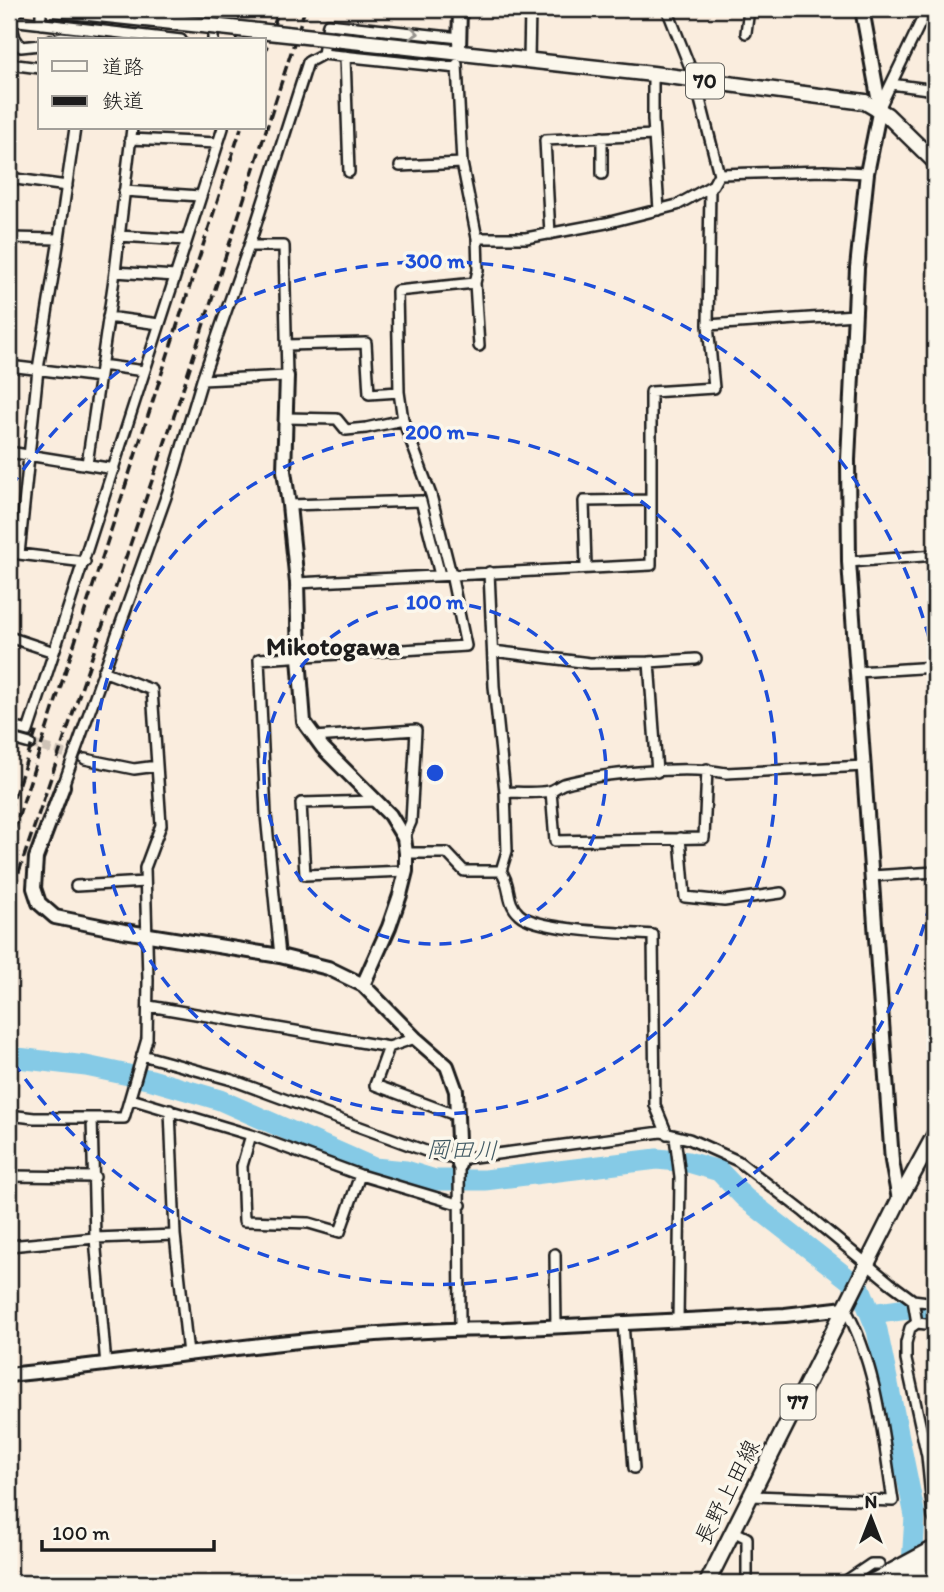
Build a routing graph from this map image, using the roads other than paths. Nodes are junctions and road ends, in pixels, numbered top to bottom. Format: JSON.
{"nodes":[{"id":1,"x":20,"y":9,"type":"edge"},
{"id":2,"x":41,"y":9,"type":"edge"},
{"id":3,"x":51,"y":9,"type":"edge"},
{"id":4,"x":212,"y":9,"type":"edge"},
{"id":5,"x":460,"y":9,"type":"edge"},
{"id":6,"x":530,"y":9,"type":"edge"},
{"id":7,"x":667,"y":9,"type":"edge"},
{"id":8,"x":749,"y":9,"type":"edge"},
{"id":9,"x":862,"y":9,"type":"edge"},
{"id":10,"x":927,"y":9,"type":"edge"},
{"id":11,"x":247,"y":12,"type":"dead end"},
{"id":12,"x":9,"y":20,"type":"edge"},
{"id":13,"x":41,"y":24,"type":"junction"},
{"id":14,"x":746,"y":33,"type":"dead end"},
{"id":15,"x":243,"y":35,"type":"edge"},
{"id":16,"x":163,"y":38,"type":"edge"},
{"id":17,"x":213,"y":38,"type":"edge"},
{"id":18,"x":38,"y":45,"type":"edge"},
{"id":19,"x":460,"y":45,"type":"junction"},
{"id":20,"x":323,"y":54,"type":"junction"},
{"id":21,"x":345,"y":56,"type":"junction"},
{"id":22,"x":529,"y":60,"type":"junction"},
{"id":23,"x":9,"y":64,"type":"edge"},
{"id":24,"x":38,"y":68,"type":"edge"},
{"id":25,"x":457,"y":68,"type":"junction"},
{"id":26,"x":653,"y":74,"type":"junction"},
{"id":27,"x":695,"y":79,"type":"junction"},
{"id":28,"x":891,"y":84,"type":"junction"},
{"id":29,"x":935,"y":90,"type":"edge"},
{"id":30,"x":880,"y":108,"type":"junction"},
{"id":31,"x":75,"y":130,"type":"edge"},
{"id":32,"x":132,"y":130,"type":"edge"},
{"id":33,"x":222,"y":130,"type":"edge"},
{"id":34,"x":654,"y":135,"type":"junction"},
{"id":35,"x":602,"y":137,"type":"junction"},
{"id":36,"x":130,"y":139,"type":"junction"},
{"id":37,"x":217,"y":143,"type":"junction"},
{"id":38,"x":935,"y":162,"type":"edge"},
{"id":39,"x":463,"y":163,"type":"junction"},
{"id":40,"x":400,"y":166,"type":"dead end"},
{"id":41,"x":349,"y":172,"type":"dead end"},
{"id":42,"x":867,"y":173,"type":"junction"},
{"id":43,"x":602,"y":174,"type":"dead end"},
{"id":44,"x":719,"y":174,"type":"junction"},
{"id":45,"x":9,"y":178,"type":"edge"},
{"id":46,"x":67,"y":186,"type":"junction"},
{"id":47,"x":710,"y":187,"type":"junction"},
{"id":48,"x":124,"y":191,"type":"junction"},
{"id":49,"x":200,"y":196,"type":"junction"},
{"id":50,"x":659,"y":210,"type":"junction"},
{"id":51,"x":550,"y":233,"type":"junction"},
{"id":52,"x":119,"y":236,"type":"junction"},
{"id":53,"x":9,"y":238,"type":"edge"},
{"id":54,"x":59,"y":239,"type":"junction"},
{"id":55,"x":477,"y":239,"type":"junction"},
{"id":56,"x":186,"y":240,"type":"junction"},
{"id":57,"x":248,"y":246,"type":"junction"},
{"id":58,"x":114,"y":272,"type":"junction"},
{"id":59,"x":175,"y":276,"type":"junction"},
{"id":60,"x":475,"y":283,"type":"junction"},
{"id":61,"x":855,"y":315,"type":"junction"},
{"id":62,"x":108,"y":317,"type":"junction"},
{"id":63,"x":159,"y":324,"type":"junction"},
{"id":64,"x":708,"y":325,"type":"junction"},
{"id":65,"x":286,"y":345,"type":"junction"},
{"id":66,"x":479,"y":346,"type":"dead end"},
{"id":67,"x":101,"y":365,"type":"junction"},
{"id":68,"x":9,"y":366,"type":"edge"},
{"id":69,"x":38,"y":369,"type":"junction"},
{"id":70,"x":145,"y":370,"type":"junction"},
{"id":71,"x":287,"y":376,"type":"junction"},
{"id":72,"x":100,"y":377,"type":"junction"},
{"id":73,"x":202,"y":380,"type":"junction"},
{"id":74,"x":399,"y":393,"type":"junction"},
{"id":75,"x":285,"y":418,"type":"junction"},
{"id":76,"x":403,"y":420,"type":"junction"},
{"id":77,"x":9,"y":452,"type":"edge"},
{"id":78,"x":28,"y":455,"type":"junction"},
{"id":79,"x":87,"y":464,"type":"junction"},
{"id":80,"x":114,"y":469,"type":"junction"},
{"id":81,"x":650,"y":500,"type":"junction"},
{"id":82,"x":289,"y":505,"type":"junction"},
{"id":83,"x":935,"y":555,"type":"edge"},
{"id":84,"x":85,"y":562,"type":"junction"},
{"id":85,"x":849,"y":562,"type":"junction"},
{"id":86,"x":586,"y":567,"type":"junction"},
{"id":87,"x":489,"y":572,"type":"junction"},
{"id":88,"x":452,"y":574,"type":"junction"},
{"id":89,"x":440,"y":575,"type":"junction"},
{"id":90,"x":296,"y":583,"type":"junction"},
{"id":91,"x":9,"y":637,"type":"edge"},
{"id":92,"x":493,"y":650,"type":"junction"},
{"id":93,"x":54,"y":652,"type":"junction"},
{"id":94,"x":299,"y":657,"type":"junction"},
{"id":95,"x":696,"y":659,"type":"dead end"},
{"id":96,"x":649,"y":662,"type":"junction"},
{"id":97,"x":935,"y":667,"type":"edge"},
{"id":98,"x":103,"y":671,"type":"junction"},
{"id":99,"x":857,"y":671,"type":"junction"},
{"id":100,"x":9,"y":726,"type":"edge"},
{"id":101,"x":314,"y":737,"type":"junction"},
{"id":102,"x":9,"y":738,"type":"edge"},
{"id":103,"x":30,"y":744,"type":"tunnel mouth"},
{"id":104,"x":85,"y":760,"type":"tunnel mouth"},
{"id":105,"x":865,"y":765,"type":"junction"},
{"id":106,"x":157,"y":766,"type":"junction"},
{"id":107,"x":707,"y":769,"type":"junction"},
{"id":108,"x":657,"y":772,"type":"junction"},
{"id":109,"x":63,"y":786,"type":"joint"},
{"id":110,"x":551,"y":791,"type":"junction"},
{"id":111,"x":505,"y":792,"type":"junction"},
{"id":112,"x":375,"y":801,"type":"junction"},
{"id":113,"x":404,"y":838,"type":"junction"},
{"id":114,"x":680,"y":838,"type":"junction"},
{"id":115,"x":406,"y":853,"type":"junction"},
{"id":116,"x":406,"y":871,"type":"junction"},
{"id":117,"x":501,"y":871,"type":"junction"},
{"id":118,"x":935,"y":872,"type":"edge"},
{"id":119,"x":872,"y":876,"type":"junction"},
{"id":120,"x":145,"y":882,"type":"junction"},
{"id":121,"x":76,"y":886,"type":"dead end"},
{"id":122,"x":781,"y":893,"type":"dead end"},
{"id":123,"x":146,"y":934,"type":"junction"},
{"id":124,"x":281,"y":956,"type":"junction"},
{"id":125,"x":363,"y":985,"type":"junction"},
{"id":126,"x":149,"y":1006,"type":"junction"},
{"id":127,"x":415,"y":1038,"type":"junction"},
{"id":128,"x":389,"y":1047,"type":"junction"},
{"id":129,"x":141,"y":1057,"type":"junction"},
{"id":130,"x":131,"y":1097,"type":"junction"},
{"id":131,"x":170,"y":1110,"type":"junction"},
{"id":132,"x":9,"y":1115,"type":"edge"},
{"id":133,"x":458,"y":1116,"type":"junction"},
{"id":134,"x":92,"y":1118,"type":"junction"},
{"id":135,"x":251,"y":1135,"type":"junction"},
{"id":136,"x":671,"y":1135,"type":"junction"},
{"id":137,"x":934,"y":1139,"type":"edge"},
{"id":138,"x":459,"y":1162,"type":"junction"},
{"id":139,"x":360,"y":1175,"type":"junction"},
{"id":140,"x":9,"y":1176,"type":"edge"},
{"id":141,"x":95,"y":1177,"type":"junction"},
{"id":142,"x":900,"y":1200,"type":"junction"},
{"id":143,"x":461,"y":1205,"type":"junction"},
{"id":144,"x":175,"y":1235,"type":"junction"},
{"id":145,"x":95,"y":1238,"type":"junction"},
{"id":146,"x":9,"y":1246,"type":"edge"},
{"id":147,"x":555,"y":1254,"type":"dead end"},
{"id":148,"x":867,"y":1265,"type":"junction"},
{"id":149,"x":913,"y":1303,"type":"junction"},
{"id":150,"x":935,"y":1303,"type":"edge"},
{"id":151,"x":845,"y":1308,"type":"junction"},
{"id":152,"x":916,"y":1320,"type":"junction"},
{"id":153,"x":678,"y":1321,"type":"junction"},
{"id":154,"x":623,"y":1322,"type":"junction"},
{"id":155,"x":935,"y":1325,"type":"edge"},
{"id":156,"x":556,"y":1326,"type":"junction"},
{"id":157,"x":460,"y":1329,"type":"junction"},
{"id":158,"x":188,"y":1354,"type":"junction"},
{"id":159,"x":106,"y":1365,"type":"junction"},
{"id":160,"x":9,"y":1375,"type":"edge"},
{"id":161,"x":634,"y":1468,"type":"dead end"},
{"id":162,"x":751,"y":1496,"type":"junction"},
{"id":163,"x":935,"y":1520,"type":"edge"},
{"id":164,"x":733,"y":1531,"type":"junction"},
{"id":165,"x":935,"y":1559,"type":"edge"},
{"id":166,"x":878,"y":1575,"type":"edge"},
{"id":167,"x":707,"y":1583,"type":"edge"},
{"id":168,"x":747,"y":1583,"type":"edge"},
{"id":169,"x":843,"y":1583,"type":"edge"},
{"id":170,"x":900,"y":1583,"type":"edge"}],
"edges":[{"from":1,"to":12,"type":"street"},
{"from":2,"to":13,"type":"street"},
{"from":3,"to":15,"type":"main road","number":"70","bridge":true},
{"from":4,"to":11,"type":"street"},
{"from":4,"to":17,"type":"street"},
{"from":5,"to":19,"type":"street"},
{"from":6,"to":22,"type":"street"},
{"from":7,"to":27,"type":"street"},
{"from":8,"to":14,"type":"street"},
{"from":9,"to":30,"type":"street"},
{"from":10,"to":28,"type":"street"},
{"from":12,"to":13,"type":"street"},
{"from":12,"to":18,"type":"street"},
{"from":13,"to":16,"type":"street"},
{"from":15,"to":19,"type":"main road","number":"70","bridge":true},
{"from":20,"to":19,"type":"street","one_way":true},
{"from":19,"to":22,"type":"main road","number":"70"},
{"from":19,"to":25,"type":"street"},
{"from":20,"to":21,"type":"street"},
{"from":20,"to":57,"type":"street"},
{"from":21,"to":25,"type":"street"},
{"from":21,"to":41,"type":"street"},
{"from":22,"to":26,"type":"main road","number":"70"},
{"from":23,"to":24,"type":"street"},
{"from":25,"to":39,"type":"street"},
{"from":26,"to":27,"type":"main road","number":"70"},
{"from":26,"to":34,"type":"street"},
{"from":27,"to":30,"type":"main road","number":"70"},
{"from":27,"to":44,"type":"street"},
{"from":28,"to":29,"type":"street"},
{"from":28,"to":30,"type":"street"},
{"from":30,"to":38,"type":"main road","number":"70"},
{"from":30,"to":42,"type":"street"},
{"from":31,"to":46,"type":"street"},
{"from":32,"to":36,"type":"street"},
{"from":33,"to":37,"type":"street"},
{"from":34,"to":35,"type":"street"},
{"from":34,"to":50,"type":"street"},
{"from":35,"to":43,"type":"street"},
{"from":35,"to":51,"type":"street"},
{"from":36,"to":37,"type":"street"},
{"from":36,"to":48,"type":"street"},
{"from":37,"to":49,"type":"street"},
{"from":39,"to":40,"type":"street"},
{"from":39,"to":55,"type":"street"},
{"from":42,"to":44,"type":"street"},
{"from":42,"to":61,"type":"street"},
{"from":44,"to":47,"type":"street"},
{"from":45,"to":46,"type":"street"},
{"from":46,"to":54,"type":"street"},
{"from":47,"to":50,"type":"street"},
{"from":47,"to":64,"type":"street"},
{"from":48,"to":49,"type":"street"},
{"from":48,"to":52,"type":"street"},
{"from":49,"to":56,"type":"street"},
{"from":50,"to":51,"type":"street"},
{"from":51,"to":55,"type":"street"},
{"from":52,"to":56,"type":"street"},
{"from":52,"to":58,"type":"street"},
{"from":53,"to":54,"type":"street"},
{"from":54,"to":69,"type":"street"},
{"from":55,"to":60,"type":"street"},
{"from":56,"to":59,"type":"street"},
{"from":57,"to":65,"type":"street"},
{"from":57,"to":73,"type":"street"},
{"from":58,"to":59,"type":"street"},
{"from":58,"to":62,"type":"street"},
{"from":59,"to":63,"type":"street"},
{"from":60,"to":66,"type":"street"},
{"from":60,"to":74,"type":"street"},
{"from":61,"to":64,"type":"street"},
{"from":61,"to":85,"type":"street"},
{"from":62,"to":63,"type":"street"},
{"from":62,"to":67,"type":"street"},
{"from":63,"to":70,"type":"street"},
{"from":64,"to":81,"type":"street"},
{"from":65,"to":71,"type":"street"},
{"from":65,"to":74,"type":"street"},
{"from":67,"to":70,"type":"street"},
{"from":67,"to":72,"type":"street"},
{"from":68,"to":69,"type":"street"},
{"from":69,"to":72,"type":"street"},
{"from":69,"to":78,"type":"street"},
{"from":70,"to":80,"type":"street"},
{"from":71,"to":73,"type":"street"},
{"from":71,"to":75,"type":"street"},
{"from":72,"to":79,"type":"street"},
{"from":73,"to":98,"type":"street"},
{"from":74,"to":76,"type":"street"},
{"from":75,"to":76,"type":"street"},
{"from":75,"to":82,"type":"street"},
{"from":76,"to":88,"type":"street"},
{"from":77,"to":78,"type":"street"},
{"from":78,"to":79,"type":"street"},
{"from":78,"to":84,"type":"street"},
{"from":79,"to":80,"type":"street"},
{"from":80,"to":84,"type":"street"},
{"from":81,"to":86,"type":"street"},
{"from":81,"to":86,"type":"street"},
{"from":82,"to":89,"type":"street"},
{"from":82,"to":90,"type":"street"},
{"from":83,"to":85,"type":"street"},
{"from":84,"to":93,"type":"street"},
{"from":85,"to":99,"type":"street"},
{"from":86,"to":87,"type":"street"},
{"from":87,"to":88,"type":"street"},
{"from":87,"to":92,"type":"street"},
{"from":88,"to":89,"type":"street"},
{"from":88,"to":94,"type":"street"},
{"from":89,"to":90,"type":"street"},
{"from":90,"to":94,"type":"street"},
{"from":91,"to":93,"type":"street"},
{"from":92,"to":96,"type":"street"},
{"from":92,"to":111,"type":"street"},
{"from":93,"to":100,"type":"street"},
{"from":94,"to":101,"type":"street"},
{"from":94,"to":124,"type":"street"},
{"from":95,"to":96,"type":"street"},
{"from":96,"to":108,"type":"street"},
{"from":97,"to":99,"type":"street"},
{"from":98,"to":106,"type":"street"},
{"from":98,"to":109,"type":"street"},
{"from":99,"to":105,"type":"street"},
{"from":101,"to":112,"type":"street"},
{"from":101,"to":113,"type":"street"},
{"from":102,"to":103,"type":"street"},
{"from":104,"to":106,"type":"street"},
{"from":105,"to":107,"type":"street"},
{"from":105,"to":119,"type":"street"},
{"from":106,"to":120,"type":"street"},
{"from":107,"to":108,"type":"street"},
{"from":107,"to":114,"type":"street"},
{"from":108,"to":110,"type":"street"},
{"from":109,"to":123,"type":"street"},
{"from":110,"to":111,"type":"street"},
{"from":110,"to":114,"type":"street"},
{"from":111,"to":117,"type":"street"},
{"from":112,"to":113,"type":"street"},
{"from":112,"to":116,"type":"street"},
{"from":113,"to":115,"type":"street"},
{"from":114,"to":122,"type":"street"},
{"from":115,"to":116,"type":"street"},
{"from":115,"to":117,"type":"street"},
{"from":116,"to":125,"type":"street"},
{"from":117,"to":136,"type":"street"},
{"from":118,"to":119,"type":"street"},
{"from":119,"to":142,"type":"street"},
{"from":120,"to":121,"type":"street"},
{"from":120,"to":123,"type":"street"},
{"from":123,"to":124,"type":"street"},
{"from":123,"to":126,"type":"street"},
{"from":124,"to":125,"type":"street"},
{"from":125,"to":127,"type":"street"},
{"from":126,"to":128,"type":"street"},
{"from":126,"to":129,"type":"street"},
{"from":127,"to":128,"type":"street"},
{"from":127,"to":133,"type":"street"},
{"from":128,"to":133,"type":"street"},
{"from":129,"to":130,"type":"street"},
{"from":129,"to":138,"type":"street"},
{"from":130,"to":131,"type":"street"},
{"from":130,"to":134,"type":"street"},
{"from":131,"to":135,"type":"street"},
{"from":131,"to":144,"type":"street"},
{"from":132,"to":134,"type":"street"},
{"from":133,"to":138,"type":"street"},
{"from":134,"to":141,"type":"street"},
{"from":135,"to":139,"type":"street"},
{"from":135,"to":139,"type":"street"},
{"from":136,"to":138,"type":"street"},
{"from":136,"to":148,"type":"street"},
{"from":136,"to":153,"type":"street"},
{"from":137,"to":142,"type":"main road","number":"77"},
{"from":138,"to":143,"type":"street"},
{"from":139,"to":143,"type":"street"},
{"from":140,"to":141,"type":"street"},
{"from":141,"to":145,"type":"street"},
{"from":142,"to":148,"type":"main road","number":"77"},
{"from":143,"to":157,"type":"street"},
{"from":144,"to":145,"type":"street"},
{"from":144,"to":158,"type":"street"},
{"from":145,"to":146,"type":"street"},
{"from":145,"to":159,"type":"street"},
{"from":147,"to":156,"type":"street"},
{"from":148,"to":149,"type":"street"},
{"from":148,"to":151,"type":"main road","number":"77"},
{"from":149,"to":150,"type":"street"},
{"from":149,"to":152,"type":"street"},
{"from":151,"to":153,"type":"street"},
{"from":151,"to":162,"type":"main road","name":"長野上田線","number":"77"},
{"from":151,"to":162,"type":"street"},
{"from":152,"to":155,"type":"street"},
{"from":152,"to":163,"type":"street"},
{"from":153,"to":154,"type":"street"},
{"from":154,"to":156,"type":"street"},
{"from":154,"to":161,"type":"street"},
{"from":156,"to":157,"type":"street"},
{"from":157,"to":158,"type":"street"},
{"from":158,"to":159,"type":"street"},
{"from":159,"to":160,"type":"street"},
{"from":162,"to":164,"type":"main road","name":"長野上田線","number":"77"},
{"from":164,"to":167,"type":"main road","name":"長野上田線","number":"77"},
{"from":164,"to":168,"type":"street"},
{"from":165,"to":166,"type":"highway"},
{"from":165,"to":170,"type":"highway"},
{"from":166,"to":169,"type":"street"}]}
